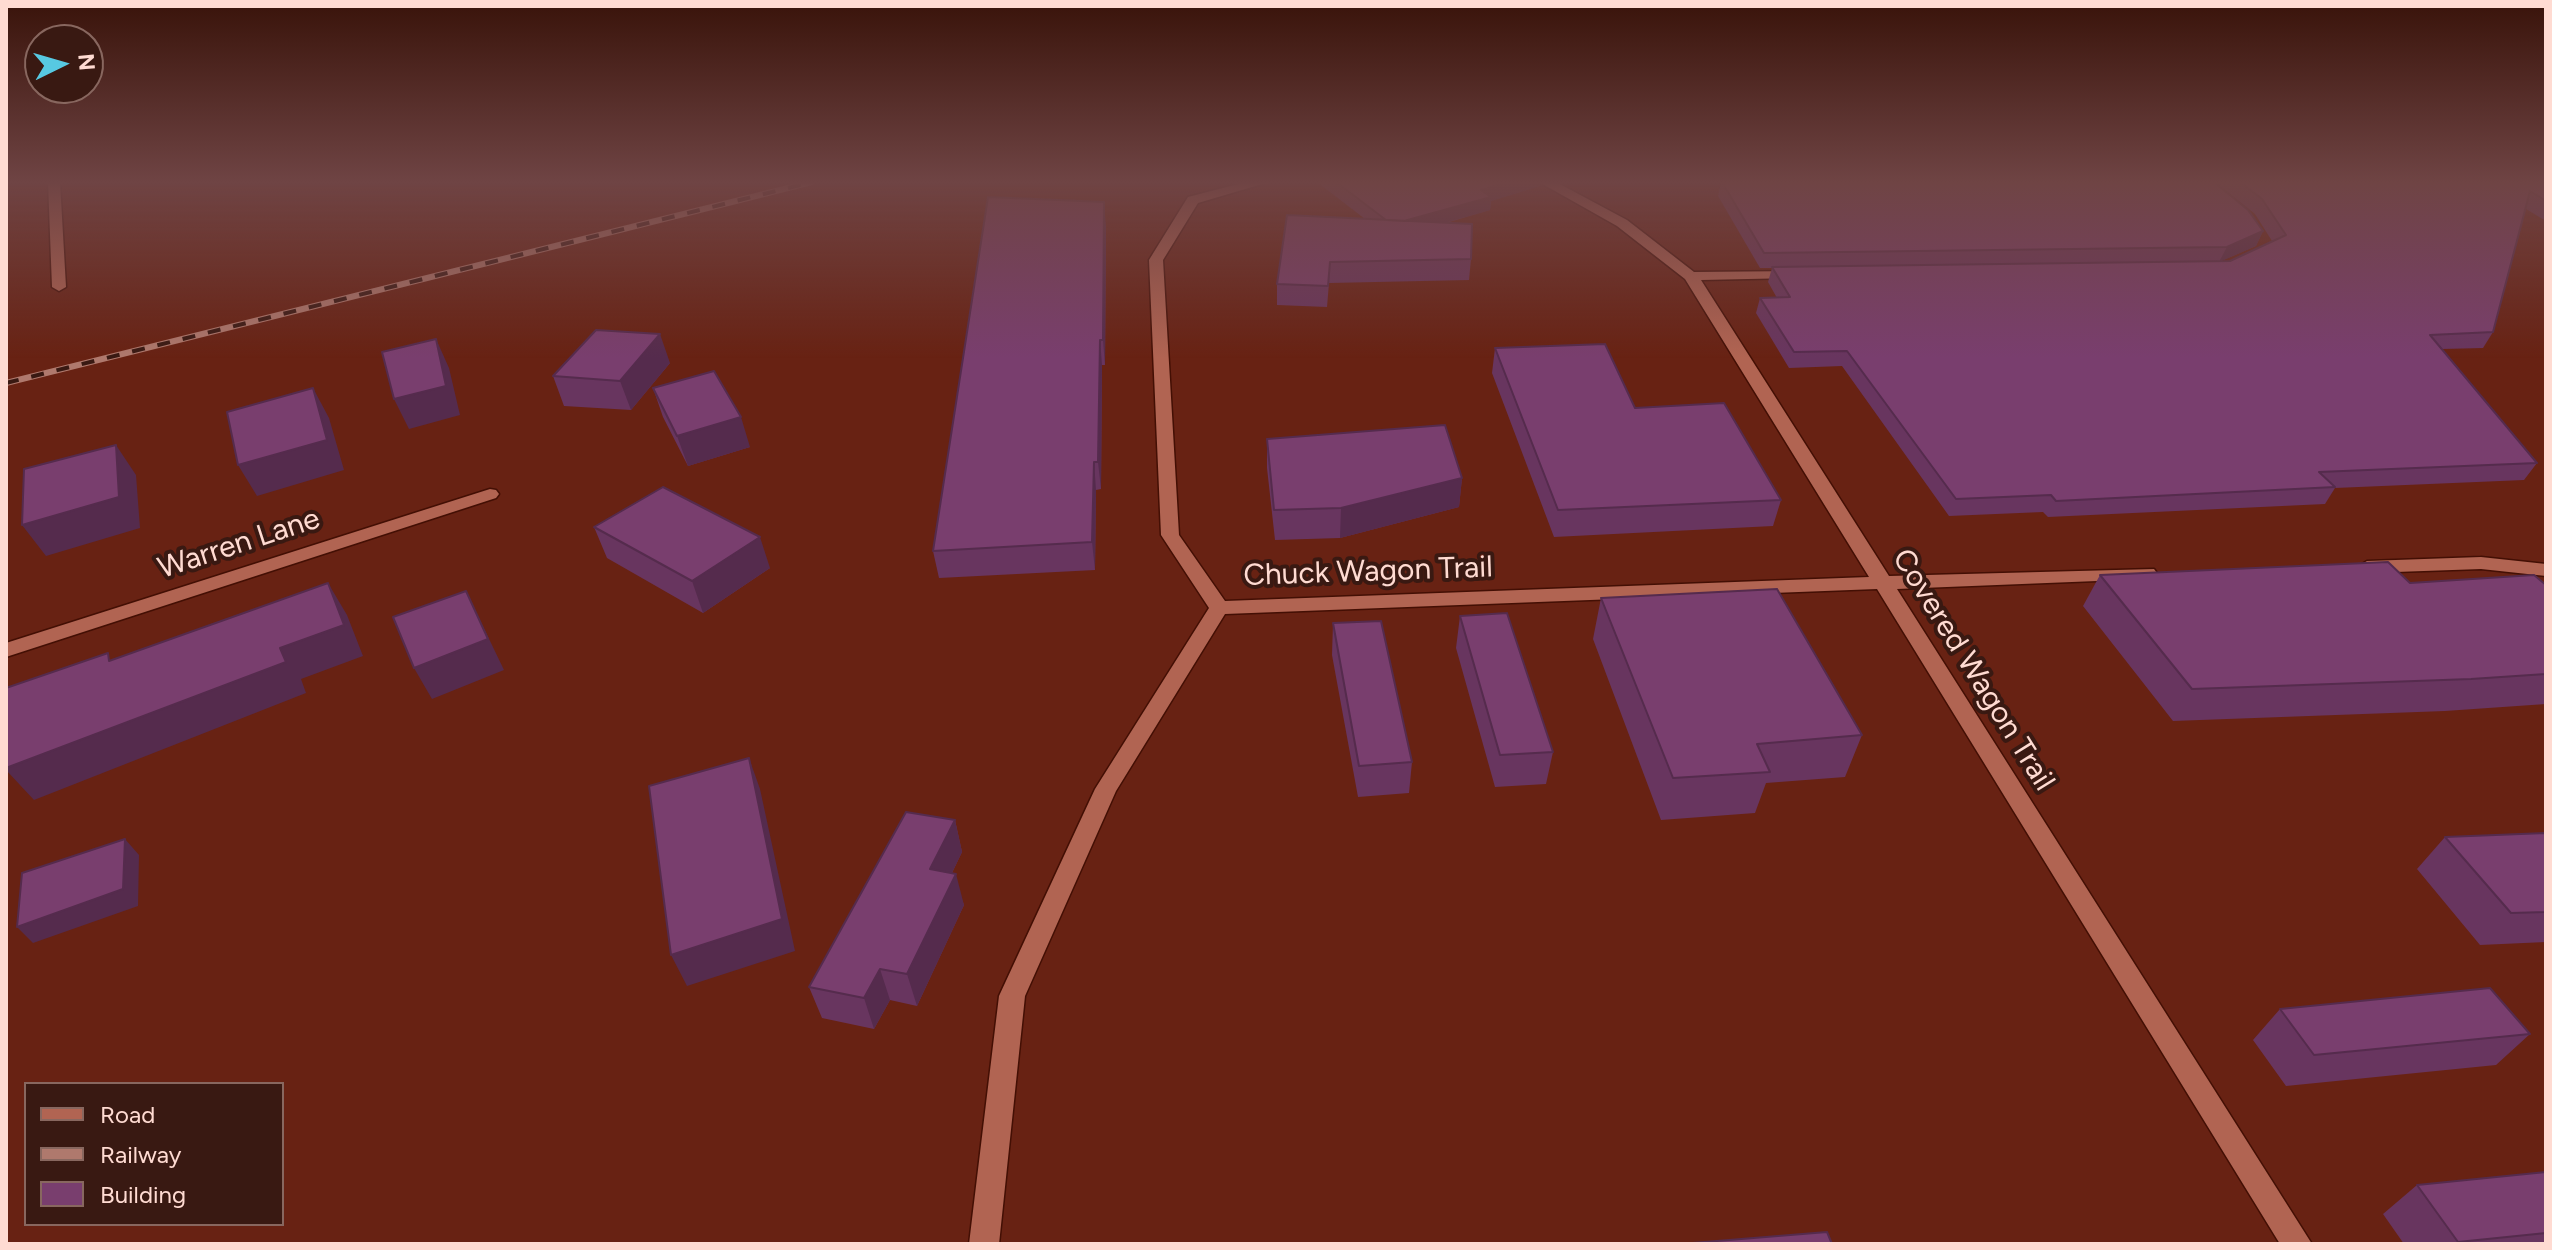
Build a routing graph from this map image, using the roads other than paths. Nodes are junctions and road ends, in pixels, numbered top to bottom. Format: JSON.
{"nodes":[{"id":1,"x":57,"y":240,"type":"edge"},
{"id":2,"x":1168,"y":240,"type":"edge"},
{"id":3,"x":1645,"y":240,"type":"edge"},
{"id":4,"x":1816,"y":274,"type":"edge"},
{"id":5,"x":1691,"y":276,"type":"junction"},
{"id":6,"x":59,"y":287,"type":"dead end"},
{"id":7,"x":490,"y":494,"type":"dead end"},
{"id":8,"x":2355,"y":567,"type":"edge"},
{"id":9,"x":2546,"y":570,"type":"edge"},
{"id":10,"x":2166,"y":573,"type":"edge"},
{"id":11,"x":1882,"y":581,"type":"junction"},
{"id":12,"x":1219,"y":608,"type":"junction"},
{"id":13,"x":6,"y":650,"type":"edge"},
{"id":14,"x":984,"y":1244,"type":"edge"},
{"id":15,"x":2297,"y":1244,"type":"edge"}],
"edges":[{"from":1,"to":6,"type":"street"},
{"from":2,"to":12,"type":"street","name":"Chuck Wagon Trail"},
{"from":3,"to":5,"type":"street","name":"Covered Wagon Trail"},
{"from":4,"to":5,"type":"street"},
{"from":5,"to":11,"type":"street","name":"Covered Wagon Trail"},
{"from":7,"to":13,"type":"street","name":"Warren Lane"},
{"from":8,"to":9,"type":"street"},
{"from":10,"to":11,"type":"street","name":"Chuck Wagon Trail"},
{"from":11,"to":12,"type":"street","name":"Chuck Wagon Trail"},
{"from":11,"to":15,"type":"street","name":"Covered Wagon Trail"},
{"from":12,"to":14,"type":"street"}]}
